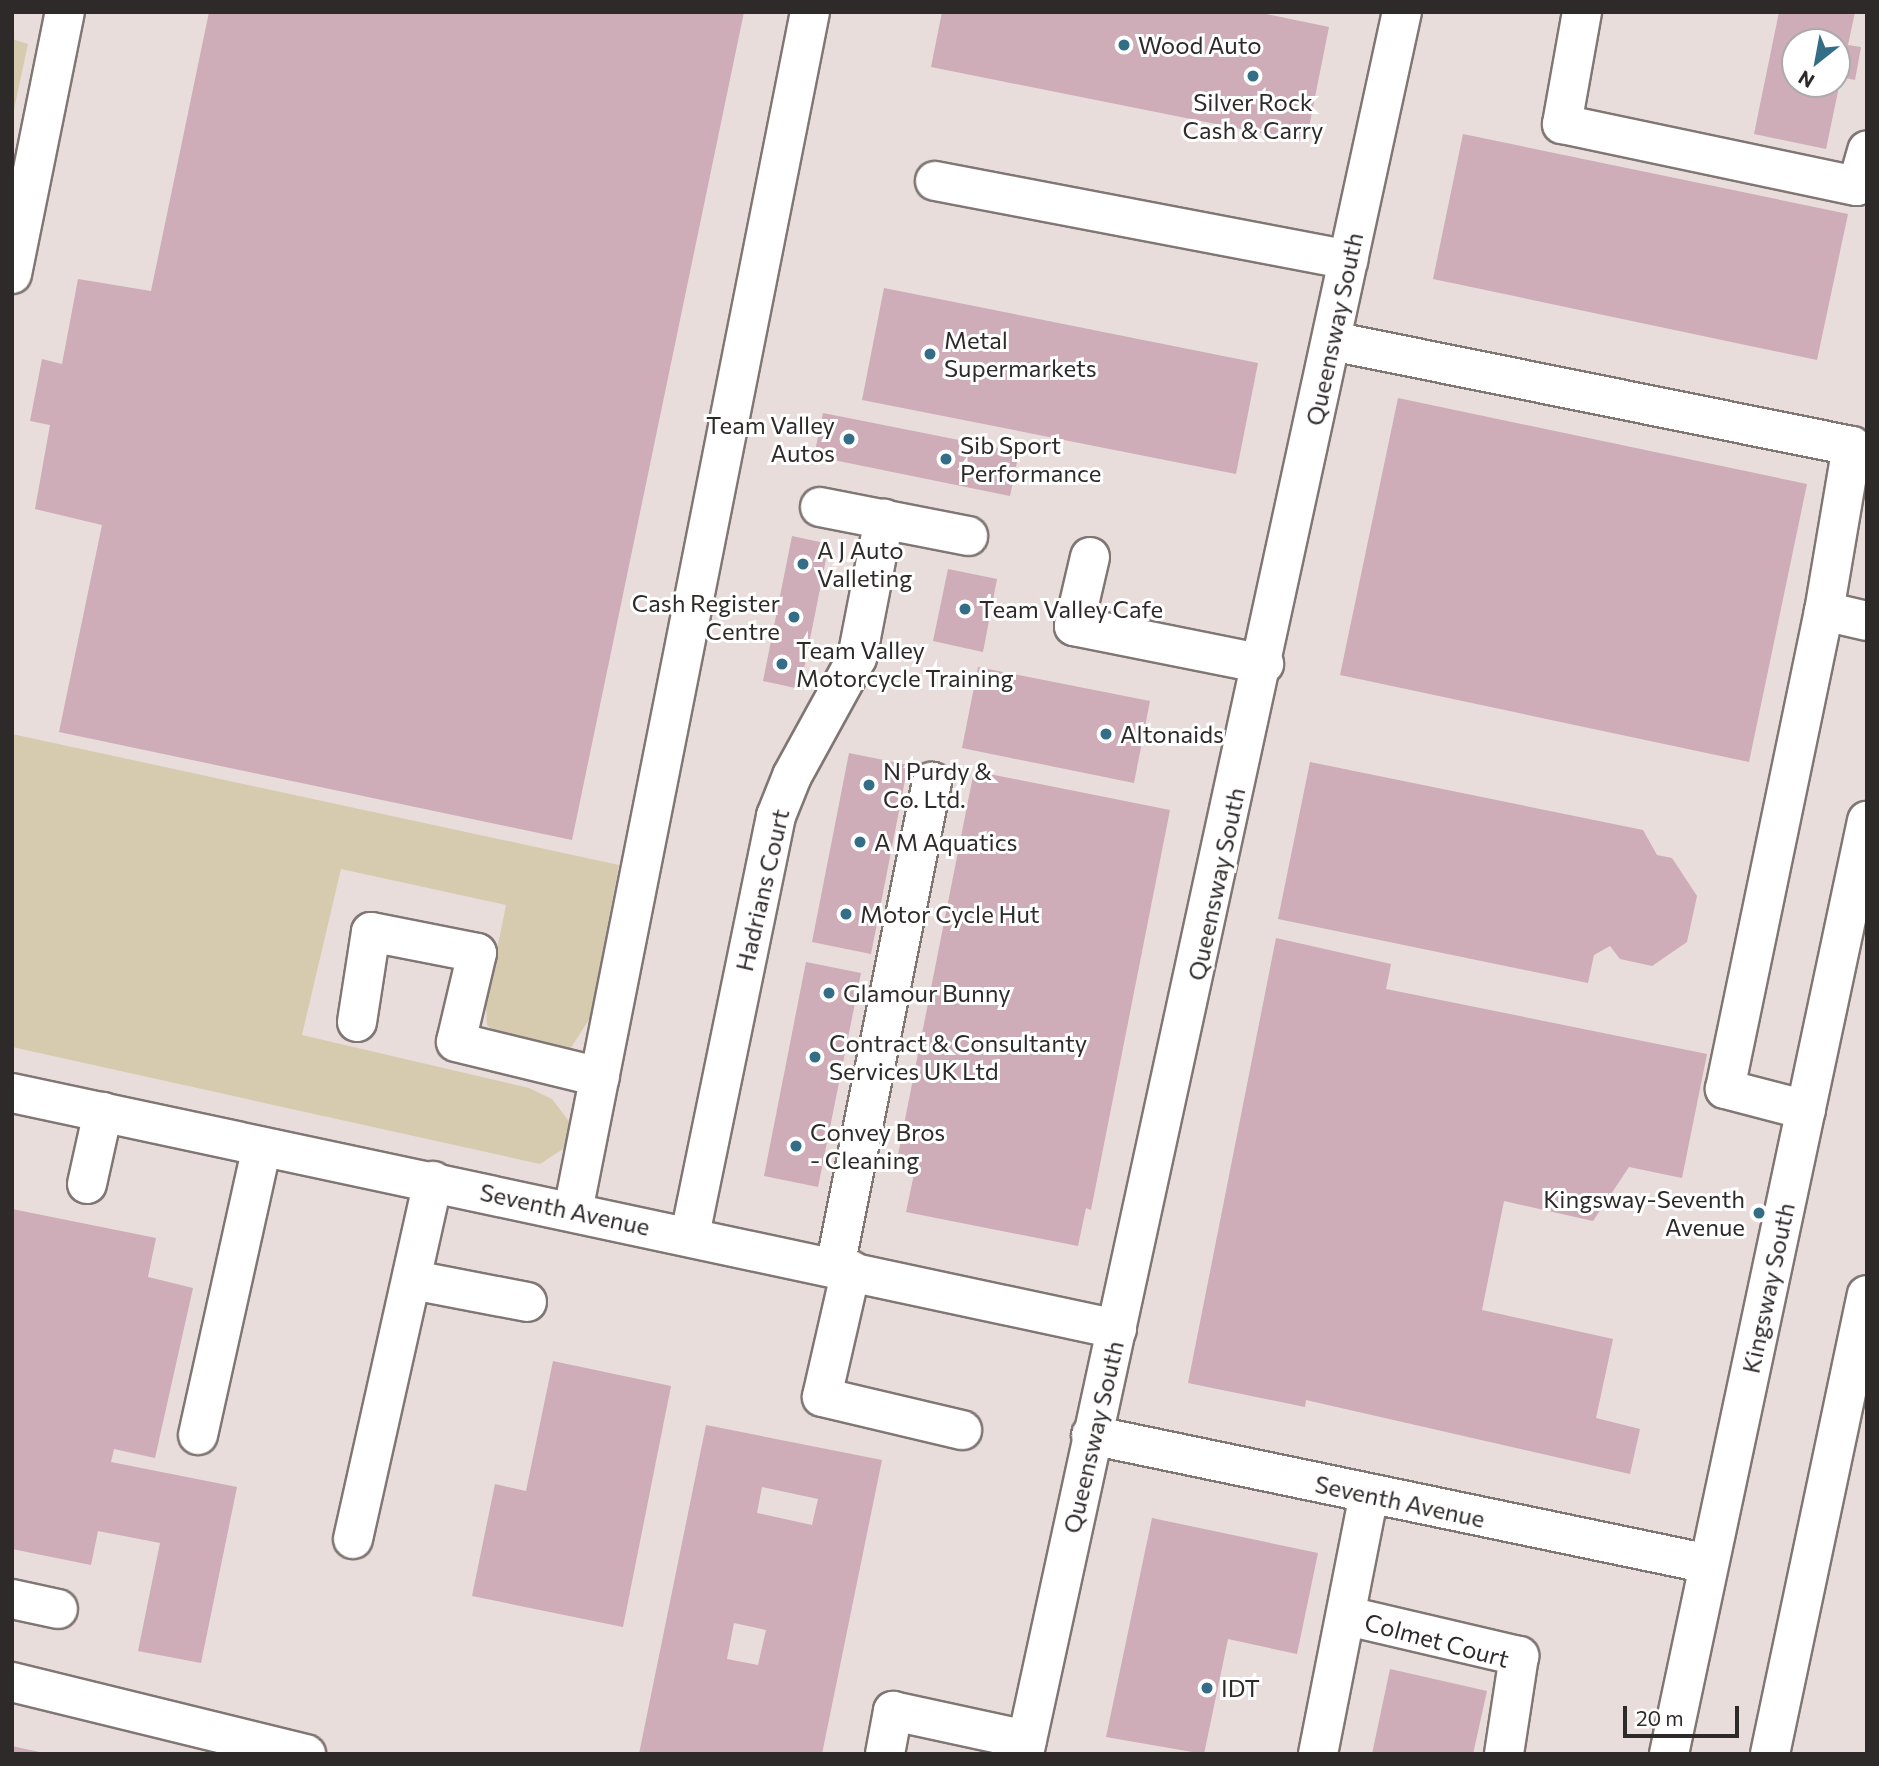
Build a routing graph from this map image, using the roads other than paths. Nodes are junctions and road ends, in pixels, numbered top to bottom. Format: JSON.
{"nodes":[{"id":1,"x":65,"y":12,"type":"edge"},
{"id":2,"x":810,"y":12,"type":"edge"},
{"id":3,"x":1402,"y":12,"type":"edge"},
{"id":4,"x":1583,"y":12,"type":"edge"},
{"id":5,"x":1867,"y":150,"type":"edge"},
{"id":6,"x":935,"y":181,"type":"dead end"},
{"id":7,"x":1349,"y":260,"type":"junction"},
{"id":8,"x":12,"y":274,"type":"edge"},
{"id":9,"x":1332,"y":341,"type":"junction"},
{"id":10,"x":820,"y":506,"type":"dead end"},
{"id":11,"x":884,"y":519,"type":"junction"},
{"id":12,"x":968,"y":536,"type":"dead end"},
{"id":13,"x":1090,"y":557,"type":"dead end"},
{"id":14,"x":1824,"y":611,"type":"junction"},
{"id":15,"x":1867,"y":621,"type":"edge"},
{"id":16,"x":1264,"y":664,"type":"junction"},
{"id":17,"x":932,"y":782,"type":"dead end"},
{"id":18,"x":1867,"y":821,"type":"edge"},
{"id":19,"x":357,"y":1022,"type":"dead end"},
{"id":20,"x":600,"y":1077,"type":"junction"},
{"id":21,"x":12,"y":1093,"type":"edge"},
{"id":22,"x":1806,"y":1110,"type":"junction"},
{"id":23,"x":103,"y":1112,"type":"junction"},
{"id":24,"x":262,"y":1147,"type":"junction"},
{"id":25,"x":433,"y":1181,"type":"junction"},
{"id":26,"x":87,"y":1184,"type":"dead end"},
{"id":27,"x":573,"y":1211,"type":"junction"},
{"id":28,"x":690,"y":1235,"type":"junction"},
{"id":29,"x":843,"y":1269,"type":"junction"},
{"id":30,"x":413,"y":1280,"type":"junction"},
{"id":31,"x":1867,"y":1295,"type":"edge"},
{"id":32,"x":527,"y":1302,"type":"dead end"},
{"id":33,"x":1118,"y":1329,"type":"junction"},
{"id":34,"x":1861,"y":1346,"type":"edge"},
{"id":35,"x":962,"y":1430,"type":"dead end"},
{"id":36,"x":198,"y":1435,"type":"dead end"},
{"id":37,"x":1091,"y":1435,"type":"junction"},
{"id":38,"x":1369,"y":1495,"type":"junction"},
{"id":39,"x":353,"y":1539,"type":"dead end"},
{"id":40,"x":1709,"y":1564,"type":"junction"},
{"id":41,"x":12,"y":1599,"type":"edge"},
{"id":42,"x":58,"y":1609,"type":"dead end"},
{"id":43,"x":1348,"y":1616,"type":"junction"},
{"id":44,"x":12,"y":1682,"type":"edge"},
{"id":45,"x":1026,"y":1747,"type":"edge"},
{"id":46,"x":306,"y":1754,"type":"edge"},
{"id":47,"x":884,"y":1754,"type":"edge"},
{"id":48,"x":1318,"y":1754,"type":"edge"},
{"id":49,"x":1504,"y":1754,"type":"edge"},
{"id":50,"x":1669,"y":1754,"type":"edge"},
{"id":51,"x":1770,"y":1754,"type":"edge"}],
"edges":[{"from":1,"to":8,"type":"street"},
{"from":2,"to":20,"type":"street"},
{"from":3,"to":7,"type":"street","name":"Queensway South"},
{"from":4,"to":5,"type":"street"},
{"from":6,"to":7,"type":"street"},
{"from":7,"to":9,"type":"street","name":"Queensway South"},
{"from":9,"to":14,"type":"street"},
{"from":9,"to":16,"type":"street","name":"Queensway South"},
{"from":10,"to":11,"type":"street"},
{"from":11,"to":12,"type":"street"},
{"from":11,"to":28,"type":"street","name":"Hadrians Court"},
{"from":13,"to":16,"type":"street"},
{"from":14,"to":15,"type":"street"},
{"from":14,"to":22,"type":"street"},
{"from":16,"to":33,"type":"street","name":"Queensway South"},
{"from":17,"to":29,"type":"street"},
{"from":18,"to":22,"type":"street","name":"Kingsway South"},
{"from":19,"to":20,"type":"street"},
{"from":20,"to":27,"type":"street"},
{"from":21,"to":23,"type":"street","name":"Seventh Avenue"},
{"from":22,"to":40,"type":"street","name":"Kingsway South"},
{"from":23,"to":24,"type":"street","name":"Seventh Avenue"},
{"from":23,"to":26,"type":"street"},
{"from":24,"to":25,"type":"street","name":"Seventh Avenue"},
{"from":24,"to":36,"type":"street"},
{"from":25,"to":27,"type":"street","name":"Seventh Avenue"},
{"from":25,"to":30,"type":"street"},
{"from":27,"to":28,"type":"street","name":"Seventh Avenue"},
{"from":28,"to":29,"type":"street","name":"Seventh Avenue"},
{"from":29,"to":33,"type":"street","name":"Seventh Avenue"},
{"from":29,"to":35,"type":"street"},
{"from":30,"to":32,"type":"street"},
{"from":30,"to":39,"type":"street"},
{"from":31,"to":34,"type":"street"},
{"from":33,"to":37,"type":"street","name":"Queensway South"},
{"from":34,"to":51,"type":"street"},
{"from":37,"to":38,"type":"street","name":"Seventh Avenue"},
{"from":37,"to":45,"type":"street","name":"Queensway South"},
{"from":38,"to":40,"type":"street","name":"Seventh Avenue"},
{"from":38,"to":43,"type":"street","name":"Colmet Court"},
{"from":40,"to":50,"type":"street","name":"Kingsway South"},
{"from":41,"to":42,"type":"street"},
{"from":43,"to":48,"type":"street","name":"Colmet Court"},
{"from":43,"to":49,"type":"street","name":"Colmet Court"},
{"from":44,"to":46,"type":"street"},
{"from":45,"to":47,"type":"street"}]}
